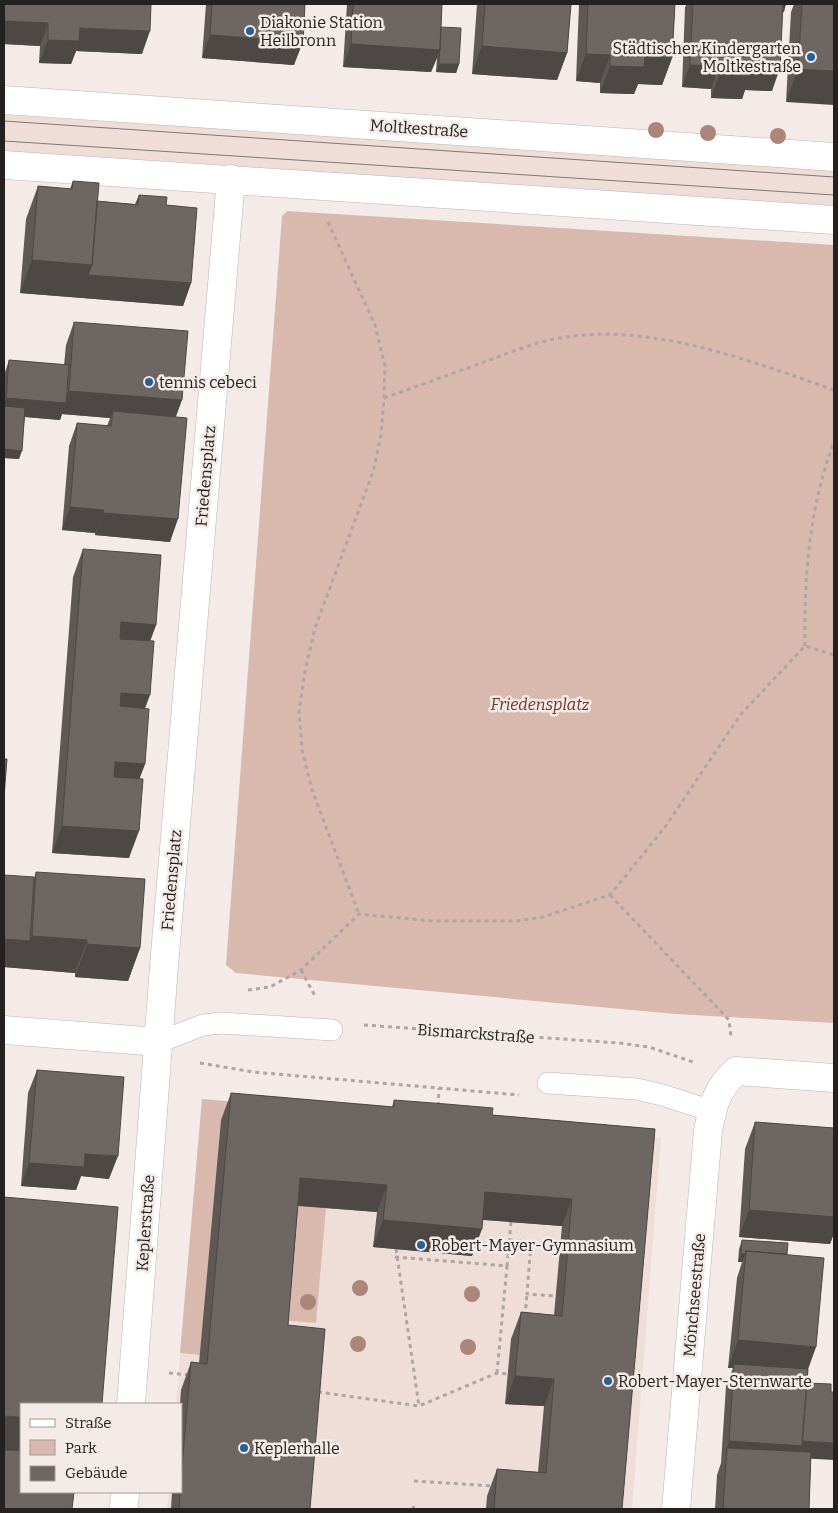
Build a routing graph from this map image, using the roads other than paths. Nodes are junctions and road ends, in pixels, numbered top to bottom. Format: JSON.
{"nodes":[{"id":1,"x":4,"y":100,"type":"edge"},
{"id":2,"x":834,"y":156,"type":"edge"},
{"id":3,"x":4,"y":165,"type":"edge"},
{"id":4,"x":231,"y":179,"type":"junction"},
{"id":5,"x":834,"y":220,"type":"edge"},
{"id":6,"x":4,"y":1030,"type":"edge"},
{"id":7,"x":332,"y":1030,"type":"dead end"},
{"id":8,"x":159,"y":1042,"type":"junction"},
{"id":9,"x":834,"y":1078,"type":"edge"},
{"id":10,"x":548,"y":1083,"type":"dead end"},
{"id":11,"x":712,"y":1111,"type":"junction"},
{"id":12,"x":131,"y":1403,"type":"edge"},
{"id":13,"x":125,"y":1493,"type":"edge"},
{"id":14,"x":124,"y":1509,"type":"edge"},
{"id":15,"x":676,"y":1509,"type":"edge"}],
"edges":[{"from":1,"to":2,"type":"street","name":"Moltkestraße"},
{"from":3,"to":4,"type":"street"},
{"from":4,"to":5,"type":"street"},
{"from":4,"to":8,"type":"street","name":"Friedensplatz"},
{"from":6,"to":8,"type":"street"},
{"from":7,"to":8,"type":"lane"},
{"from":8,"to":12,"type":"street","name":"Keplerstraße"},
{"from":9,"to":11,"type":"street"},
{"from":10,"to":11,"type":"lane"},
{"from":11,"to":15,"type":"street","name":"Mönchseestraße"},
{"from":13,"to":14,"type":"street"}]}
